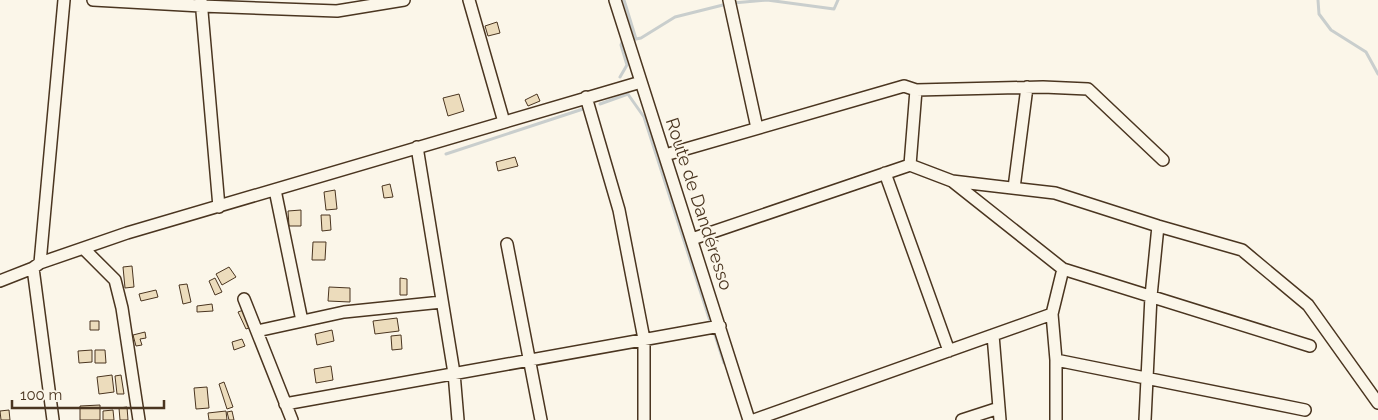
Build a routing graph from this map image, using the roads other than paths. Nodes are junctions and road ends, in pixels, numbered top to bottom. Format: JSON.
{"nodes":[{"id":1,"x":64,"y":0,"type":"edge"},
{"id":2,"x":93,"y":0,"type":"edge"},
{"id":3,"x":404,"y":0,"type":"edge"},
{"id":4,"x":469,"y":0,"type":"edge"},
{"id":5,"x":615,"y":0,"type":"edge"},
{"id":6,"x":729,"y":0,"type":"edge"},
{"id":7,"x":201,"y":3,"type":"edge"},
{"id":8,"x":641,"y":82,"type":"junction"},
{"id":9,"x":1027,"y":87,"type":"junction"},
{"id":10,"x":916,"y":90,"type":"junction"},
{"id":11,"x":586,"y":97,"type":"junction"},
{"id":12,"x":504,"y":122,"type":"junction"},
{"id":13,"x":757,"y":128,"type":"junction"},
{"id":14,"x":417,"y":147,"type":"junction"},
{"id":15,"x":665,"y":155,"type":"junction"},
{"id":16,"x":1163,"y":160,"type":"dead end"},
{"id":17,"x":910,"y":165,"type":"junction"},
{"id":18,"x":885,"y":173,"type":"junction"},
{"id":19,"x":952,"y":181,"type":"junction"},
{"id":20,"x":1014,"y":188,"type":"junction"},
{"id":21,"x":275,"y":190,"type":"junction"},
{"id":22,"x":219,"y":207,"type":"junction"},
{"id":23,"x":1158,"y":226,"type":"junction"},
{"id":24,"x":692,"y":239,"type":"junction"},
{"id":25,"x":507,"y":244,"type":"dead end"},
{"id":26,"x":84,"y":249,"type":"junction"},
{"id":27,"x":36,"y":266,"type":"junction"},
{"id":28,"x":1063,"y":269,"type":"junction"},
{"id":29,"x":0,"y":281,"type":"edge"},
{"id":30,"x":1151,"y":296,"type":"junction"},
{"id":31,"x":244,"y":299,"type":"dead end"},
{"id":32,"x":442,"y":302,"type":"junction"},
{"id":33,"x":1052,"y":314,"type":"junction"},
{"id":34,"x":302,"y":321,"type":"junction"},
{"id":35,"x":720,"y":326,"type":"junction"},
{"id":36,"x":257,"y":331,"type":"junction"},
{"id":37,"x":992,"y":336,"type":"junction"},
{"id":38,"x":644,"y":339,"type":"junction"},
{"id":39,"x":1310,"y":346,"type":"dead end"},
{"id":40,"x":949,"y":351,"type":"junction"},
{"id":41,"x":529,"y":360,"type":"junction"},
{"id":42,"x":1056,"y":360,"type":"junction"},
{"id":43,"x":454,"y":374,"type":"junction"},
{"id":44,"x":1147,"y":378,"type":"junction"},
{"id":45,"x":1378,"y":403,"type":"edge"},
{"id":46,"x":285,"y":404,"type":"junction"},
{"id":47,"x":1305,"y":410,"type":"dead end"},
{"id":48,"x":999,"y":414,"type":"edge"},
{"id":49,"x":53,"y":420,"type":"edge"},
{"id":50,"x":139,"y":420,"type":"edge"},
{"id":51,"x":292,"y":420,"type":"edge"},
{"id":52,"x":458,"y":420,"type":"edge"},
{"id":53,"x":540,"y":420,"type":"edge"},
{"id":54,"x":644,"y":420,"type":"edge"},
{"id":55,"x":749,"y":420,"type":"edge"},
{"id":56,"x":754,"y":420,"type":"edge"},
{"id":57,"x":962,"y":420,"type":"edge"},
{"id":58,"x":1056,"y":420,"type":"edge"},
{"id":59,"x":1145,"y":420,"type":"edge"}],
"edges":[{"from":1,"to":27,"type":"street"},
{"from":2,"to":7,"type":"street"},
{"from":3,"to":7,"type":"street"},
{"from":4,"to":12,"type":"street"},
{"from":5,"to":8,"type":"street","name":"Route de Dandéresso"},
{"from":6,"to":13,"type":"street"},
{"from":7,"to":22,"type":"street"},
{"from":8,"to":11,"type":"street"},
{"from":8,"to":15,"type":"street","name":"Route de Dandéresso"},
{"from":9,"to":10,"type":"street"},
{"from":9,"to":16,"type":"street"},
{"from":9,"to":20,"type":"street"},
{"from":10,"to":13,"type":"street"},
{"from":10,"to":17,"type":"street"},
{"from":11,"to":12,"type":"street"},
{"from":11,"to":38,"type":"street"},
{"from":12,"to":14,"type":"street"},
{"from":13,"to":15,"type":"street"},
{"from":14,"to":21,"type":"street"},
{"from":14,"to":32,"type":"street"},
{"from":15,"to":24,"type":"street","name":"Route de Dandéresso"},
{"from":17,"to":18,"type":"street"},
{"from":17,"to":19,"type":"street"},
{"from":18,"to":24,"type":"street"},
{"from":18,"to":40,"type":"street"},
{"from":19,"to":20,"type":"street"},
{"from":19,"to":28,"type":"street"},
{"from":20,"to":23,"type":"street"},
{"from":21,"to":22,"type":"street"},
{"from":21,"to":34,"type":"street"},
{"from":22,"to":26,"type":"street"},
{"from":23,"to":30,"type":"street"},
{"from":23,"to":45,"type":"street"},
{"from":24,"to":35,"type":"street","name":"Route de Dandéresso"},
{"from":25,"to":41,"type":"street"},
{"from":26,"to":27,"type":"street"},
{"from":26,"to":50,"type":"street"},
{"from":27,"to":29,"type":"street"},
{"from":27,"to":49,"type":"street"},
{"from":28,"to":30,"type":"street"},
{"from":28,"to":33,"type":"street"},
{"from":30,"to":39,"type":"street"},
{"from":30,"to":44,"type":"street"},
{"from":31,"to":36,"type":"street"},
{"from":32,"to":34,"type":"street"},
{"from":32,"to":43,"type":"street"},
{"from":33,"to":37,"type":"street"},
{"from":33,"to":42,"type":"street"},
{"from":34,"to":36,"type":"street"},
{"from":35,"to":38,"type":"street"},
{"from":35,"to":55,"type":"street","name":"Route de Dandéresso"},
{"from":36,"to":46,"type":"street"},
{"from":37,"to":40,"type":"street"},
{"from":37,"to":48,"type":"street"},
{"from":38,"to":41,"type":"street"},
{"from":38,"to":54,"type":"street"},
{"from":40,"to":56,"type":"street"},
{"from":41,"to":43,"type":"street"},
{"from":41,"to":53,"type":"street"},
{"from":42,"to":44,"type":"street"},
{"from":42,"to":58,"type":"street"},
{"from":43,"to":46,"type":"street"},
{"from":43,"to":52,"type":"street"},
{"from":44,"to":47,"type":"street"},
{"from":44,"to":59,"type":"street"},
{"from":46,"to":51,"type":"street"},
{"from":48,"to":57,"type":"street"}]}
